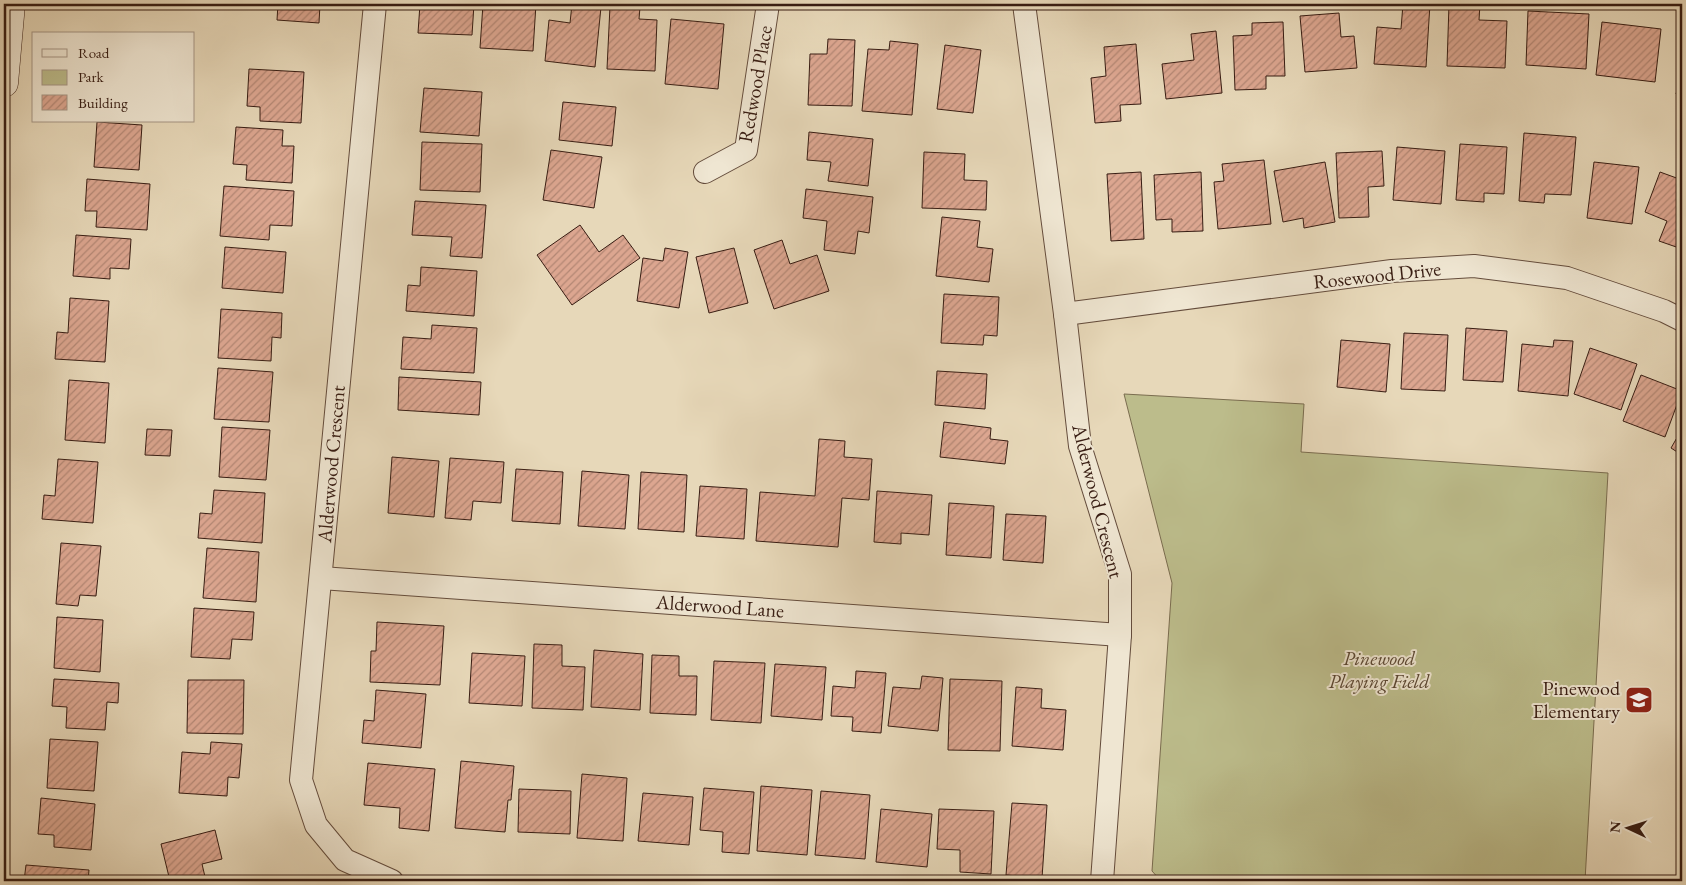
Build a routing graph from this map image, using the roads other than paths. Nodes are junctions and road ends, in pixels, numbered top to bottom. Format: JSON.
{"nodes":[{"id":1,"x":11,"y":4,"type":"edge"},
{"id":2,"x":375,"y":4,"type":"edge"},
{"id":3,"x":768,"y":4,"type":"edge"},
{"id":4,"x":1024,"y":4,"type":"edge"},
{"id":5,"x":4,"y":83,"type":"edge"},
{"id":6,"x":706,"y":172,"type":"dead end"},
{"id":7,"x":1065,"y":314,"type":"junction"},
{"id":8,"x":1682,"y":320,"type":"edge"},
{"id":9,"x":321,"y":578,"type":"junction"},
{"id":10,"x":1120,"y":635,"type":"junction"},
{"id":11,"x":392,"y":881,"type":"edge"},
{"id":12,"x":1102,"y":881,"type":"edge"}],
"edges":[{"from":1,"to":5,"type":"main road"},
{"from":2,"to":9,"type":"street","name":"Alderwood Crescent"},
{"from":3,"to":6,"type":"street","name":"Redwood Place"},
{"from":4,"to":7,"type":"street","name":"Alderwood Crescent"},
{"from":7,"to":8,"type":"street","name":"Rosewood Drive"},
{"from":7,"to":10,"type":"street","name":"Alderwood Crescent"},
{"from":9,"to":10,"type":"street","name":"Alderwood Lane"},
{"from":9,"to":11,"type":"street","name":"Alderwood Crescent"},
{"from":10,"to":12,"type":"street","name":"Alderwood Crescent"}]}
